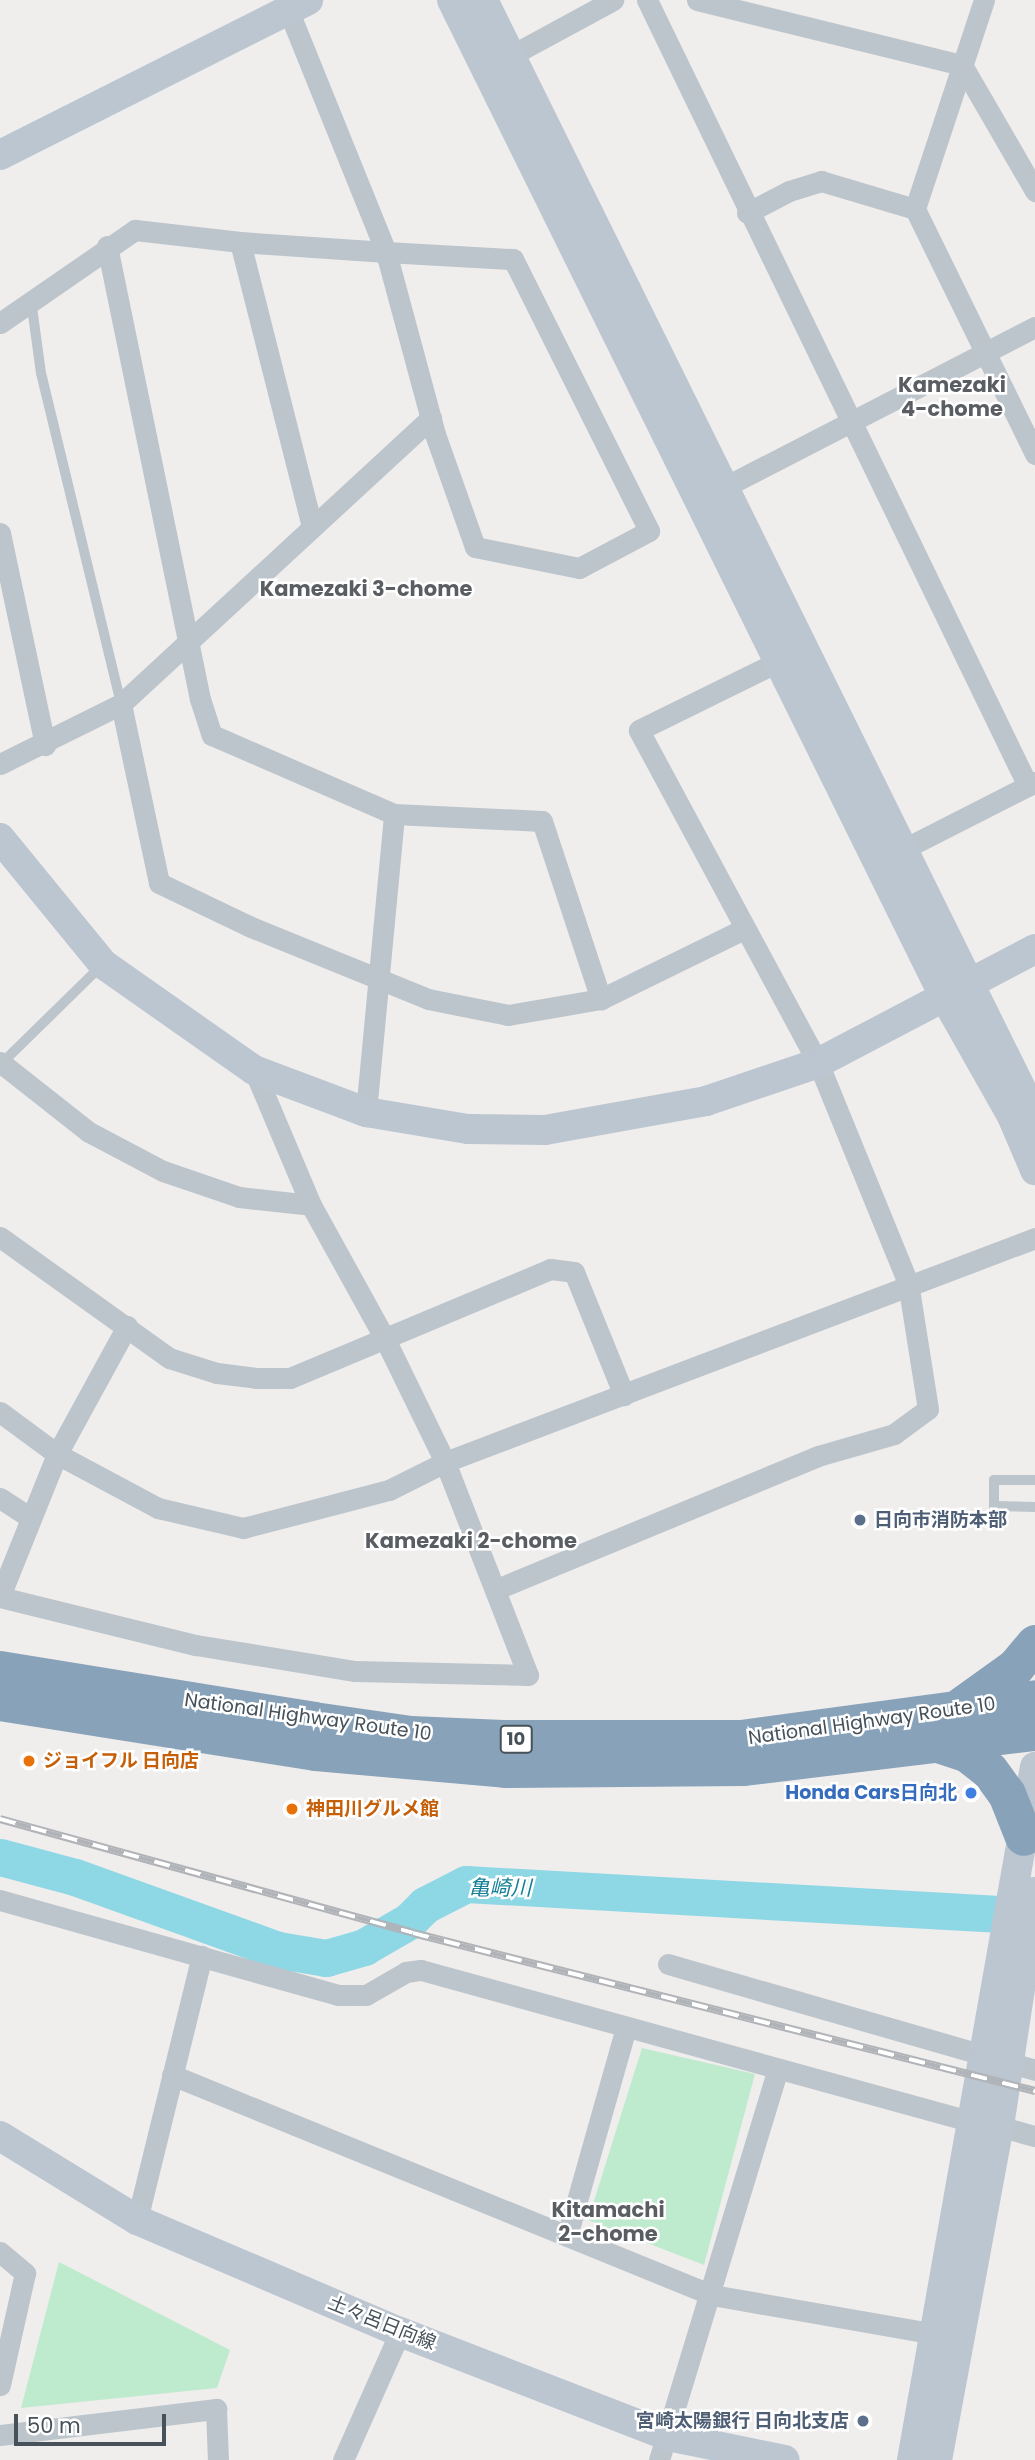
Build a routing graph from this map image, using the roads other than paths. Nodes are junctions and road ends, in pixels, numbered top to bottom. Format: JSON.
{"nodes":[{"id":1,"x":452,"y":0,"type":"edge"},
{"id":2,"x":483,"y":0,"type":"edge"},
{"id":3,"x":613,"y":0,"type":"edge"},
{"id":4,"x":647,"y":0,"type":"edge"},
{"id":5,"x":697,"y":0,"type":"edge"},
{"id":6,"x":984,"y":0,"type":"edge"},
{"id":7,"x":294,"y":3,"type":"edge"},
{"id":8,"x":499,"y":62,"type":"junction"},
{"id":9,"x":962,"y":65,"type":"junction"},
{"id":10,"x":0,"y":155,"type":"edge"},
{"id":11,"x":1035,"y":191,"type":"edge"},
{"id":12,"x":915,"y":209,"type":"junction"},
{"id":13,"x":747,"y":213,"type":"junction"},
{"id":14,"x":240,"y":242,"type":"junction"},
{"id":15,"x":107,"y":246,"type":"junction"},
{"id":16,"x":386,"y":252,"type":"junction"},
{"id":17,"x":31,"y":300,"type":"junction"},
{"id":18,"x":0,"y":323,"type":"edge"},
{"id":19,"x":1035,"y":327,"type":"edge"},
{"id":20,"x":985,"y":352,"type":"junction"},
{"id":21,"x":431,"y":418,"type":"junction"},
{"id":22,"x":849,"y":421,"type":"junction"},
{"id":23,"x":1035,"y":454,"type":"edge"},
{"id":24,"x":713,"y":493,"type":"junction"},
{"id":25,"x":313,"y":527,"type":"junction"},
{"id":26,"x":0,"y":533,"type":"edge"},
{"id":27,"x":190,"y":641,"type":"junction"},
{"id":28,"x":781,"y":660,"type":"junction"},
{"id":29,"x":121,"y":704,"type":"junction"},
{"id":30,"x":45,"y":745,"type":"junction"},
{"id":31,"x":0,"y":764,"type":"edge"},
{"id":32,"x":1031,"y":784,"type":"edge"},
{"id":33,"x":394,"y":814,"type":"junction"},
{"id":34,"x":0,"y":838,"type":"edge"},
{"id":35,"x":889,"y":856,"type":"junction"},
{"id":36,"x":744,"y":929,"type":"junction"},
{"id":37,"x":1035,"y":948,"type":"edge"},
{"id":38,"x":103,"y":964,"type":"junction"},
{"id":39,"x":376,"y":978,"type":"junction"},
{"id":40,"x":955,"y":988,"type":"junction"},
{"id":41,"x":601,"y":999,"type":"junction"},
{"id":42,"x":818,"y":1063,"type":"junction"},
{"id":43,"x":1,"y":1064,"type":"edge"},
{"id":44,"x":254,"y":1070,"type":"junction"},
{"id":45,"x":366,"y":1112,"type":"junction"},
{"id":46,"x":1028,"y":1112,"type":"edge"},
{"id":47,"x":1035,"y":1170,"type":"edge"},
{"id":48,"x":311,"y":1205,"type":"junction"},
{"id":49,"x":0,"y":1237,"type":"edge"},
{"id":50,"x":1035,"y":1238,"type":"edge"},
{"id":51,"x":908,"y":1283,"type":"junction"},
{"id":52,"x":127,"y":1326,"type":"junction"},
{"id":53,"x":385,"y":1339,"type":"junction"},
{"id":54,"x":624,"y":1395,"type":"junction"},
{"id":55,"x":0,"y":1412,"type":"edge"},
{"id":56,"x":57,"y":1454,"type":"junction"},
{"id":57,"x":445,"y":1462,"type":"junction"},
{"id":58,"x":1035,"y":1480,"type":"edge"},
{"id":59,"x":0,"y":1498,"type":"edge"},
{"id":60,"x":1035,"y":1507,"type":"edge"},
{"id":61,"x":29,"y":1517,"type":"junction"},
{"id":62,"x":497,"y":1589,"type":"junction"},
{"id":63,"x":0,"y":1597,"type":"edge"},
{"id":64,"x":1035,"y":1644,"type":"edge"},
{"id":65,"x":0,"y":1670,"type":"edge"},
{"id":66,"x":1035,"y":1699,"type":"edge"},
{"id":67,"x":0,"y":1702,"type":"edge"},
{"id":68,"x":958,"y":1709,"type":"junction"},
{"id":69,"x":1035,"y":1732,"type":"edge"},
{"id":70,"x":937,"y":1744,"type":"junction"},
{"id":71,"x":1035,"y":1767,"type":"edge"},
{"id":72,"x":1024,"y":1837,"type":"junction"},
{"id":73,"x":1025,"y":1891,"type":"edge"},
{"id":74,"x":0,"y":1900,"type":"edge"},
{"id":75,"x":1024,"y":1943,"type":"edge"},
{"id":76,"x":202,"y":1956,"type":"junction"},
{"id":77,"x":668,"y":1964,"type":"dead end"},
{"id":78,"x":626,"y":2028,"type":"junction"},
{"id":79,"x":1011,"y":2063,"type":"edge"},
{"id":80,"x":776,"y":2071,"type":"junction"},
{"id":81,"x":172,"y":2075,"type":"junction"},
{"id":82,"x":986,"y":2124,"type":"junction"},
{"id":83,"x":0,"y":2136,"type":"edge"},
{"id":84,"x":1035,"y":2136,"type":"edge"},
{"id":85,"x":136,"y":2220,"type":"junction"},
{"id":86,"x":567,"y":2236,"type":"junction"},
{"id":87,"x":0,"y":2252,"type":"edge"},
{"id":88,"x":712,"y":2295,"type":"junction"},
{"id":89,"x":400,"y":2332,"type":"junction"},
{"id":90,"x":947,"y":2336,"type":"junction"},
{"id":91,"x":0,"y":2385,"type":"edge"},
{"id":92,"x":0,"y":2435,"type":"edge"},
{"id":93,"x":663,"y":2448,"type":"edge"},
{"id":94,"x":218,"y":2460,"type":"edge"},
{"id":95,"x":343,"y":2460,"type":"edge"},
{"id":96,"x":785,"y":2460,"type":"edge"},
{"id":97,"x":912,"y":2460,"type":"edge"},
{"id":98,"x":937,"y":2460,"type":"edge"}],
"edges":[{"from":1,"to":8,"type":"street"},
{"from":2,"to":8,"type":"street"},
{"from":3,"to":8,"type":"street"},
{"from":4,"to":13,"type":"street"},
{"from":5,"to":9,"type":"street"},
{"from":6,"to":9,"type":"street"},
{"from":7,"to":10,"type":"street"},
{"from":7,"to":16,"type":"street"},
{"from":8,"to":24,"type":"street"},
{"from":9,"to":11,"type":"street"},
{"from":9,"to":12,"type":"street"},
{"from":12,"to":13,"type":"street"},
{"from":12,"to":20,"type":"street"},
{"from":13,"to":22,"type":"street"},
{"from":14,"to":15,"type":"street"},
{"from":14,"to":16,"type":"street"},
{"from":14,"to":25,"type":"street"},
{"from":15,"to":17,"type":"street"},
{"from":15,"to":27,"type":"street"},
{"from":16,"to":21,"type":"street"},
{"from":16,"to":21,"type":"street"},
{"from":17,"to":18,"type":"street"},
{"from":17,"to":29,"type":"lane"},
{"from":19,"to":20,"type":"street"},
{"from":20,"to":22,"type":"street"},
{"from":20,"to":23,"type":"street"},
{"from":21,"to":25,"type":"street"},
{"from":22,"to":24,"type":"street"},
{"from":22,"to":32,"type":"street"},
{"from":24,"to":28,"type":"street"},
{"from":24,"to":35,"type":"street"},
{"from":25,"to":27,"type":"street"},
{"from":26,"to":30,"type":"street"},
{"from":27,"to":29,"type":"street"},
{"from":27,"to":33,"type":"street"},
{"from":28,"to":35,"type":"street"},
{"from":28,"to":36,"type":"street"},
{"from":29,"to":30,"type":"street"},
{"from":29,"to":39,"type":"street"},
{"from":30,"to":31,"type":"street"},
{"from":32,"to":35,"type":"street"},
{"from":33,"to":39,"type":"street"},
{"from":33,"to":41,"type":"street"},
{"from":34,"to":38,"type":"street"},
{"from":35,"to":40,"type":"street"},
{"from":36,"to":41,"type":"street"},
{"from":36,"to":42,"type":"street"},
{"from":37,"to":40,"type":"street"},
{"from":38,"to":43,"type":"lane"},
{"from":38,"to":44,"type":"street"},
{"from":39,"to":41,"type":"street"},
{"from":39,"to":45,"type":"street"},
{"from":40,"to":42,"type":"street"},
{"from":40,"to":46,"type":"street"},
{"from":42,"to":45,"type":"street"},
{"from":42,"to":51,"type":"street"},
{"from":43,"to":48,"type":"street"},
{"from":44,"to":45,"type":"street"},
{"from":44,"to":48,"type":"street"},
{"from":46,"to":47,"type":"street"},
{"from":48,"to":53,"type":"street"},
{"from":49,"to":52,"type":"street"},
{"from":50,"to":51,"type":"street"},
{"from":51,"to":54,"type":"street"},
{"from":51,"to":62,"type":"street"},
{"from":52,"to":53,"type":"street"},
{"from":52,"to":56,"type":"street"},
{"from":53,"to":54,"type":"street"},
{"from":53,"to":57,"type":"street"},
{"from":54,"to":57,"type":"street"},
{"from":55,"to":56,"type":"street"},
{"from":56,"to":57,"type":"street"},
{"from":56,"to":61,"type":"street"},
{"from":57,"to":62,"type":"street"},
{"from":58,"to":60,"type":"lane"},
{"from":59,"to":61,"type":"street"},
{"from":61,"to":63,"type":"street"},
{"from":62,"to":63,"type":"street"},
{"from":64,"to":68,"type":"highway"},
{"from":65,"to":68,"type":"highway","name":"National Highway Route 10","number":"10"},
{"from":66,"to":68,"type":"highway","name":"National Highway Route 10","number":"10"},
{"from":67,"to":70,"type":"highway","name":"National Highway Route 10","number":"10"},
{"from":69,"to":70,"type":"highway","name":"National Highway Route 10","number":"10"},
{"from":70,"to":72,"type":"highway"},
{"from":71,"to":72,"type":"street"},
{"from":72,"to":73,"type":"street"},
{"from":73,"to":75,"type":"street"},
{"from":74,"to":76,"type":"street"},
{"from":75,"to":79,"type":"street"},
{"from":76,"to":78,"type":"street"},
{"from":76,"to":81,"type":"street"},
{"from":77,"to":79,"type":"street"},
{"from":78,"to":80,"type":"street"},
{"from":78,"to":86,"type":"street"},
{"from":79,"to":82,"type":"street"},
{"from":80,"to":82,"type":"street"},
{"from":80,"to":88,"type":"street"},
{"from":81,"to":85,"type":"street"},
{"from":81,"to":86,"type":"street"},
{"from":82,"to":84,"type":"street"},
{"from":82,"to":90,"type":"street"},
{"from":83,"to":85,"type":"street","name":"土々呂日向線"},
{"from":85,"to":89,"type":"street","name":"土々呂日向線"},
{"from":86,"to":88,"type":"street"},
{"from":87,"to":91,"type":"street"},
{"from":88,"to":90,"type":"street"},
{"from":88,"to":93,"type":"street"},
{"from":89,"to":93,"type":"street","name":"土々呂日向線"},
{"from":89,"to":95,"type":"street"},
{"from":90,"to":97,"type":"street"},
{"from":90,"to":98,"type":"street"},
{"from":92,"to":94,"type":"street"},
{"from":93,"to":96,"type":"street","name":"土々呂日向線"}]}
